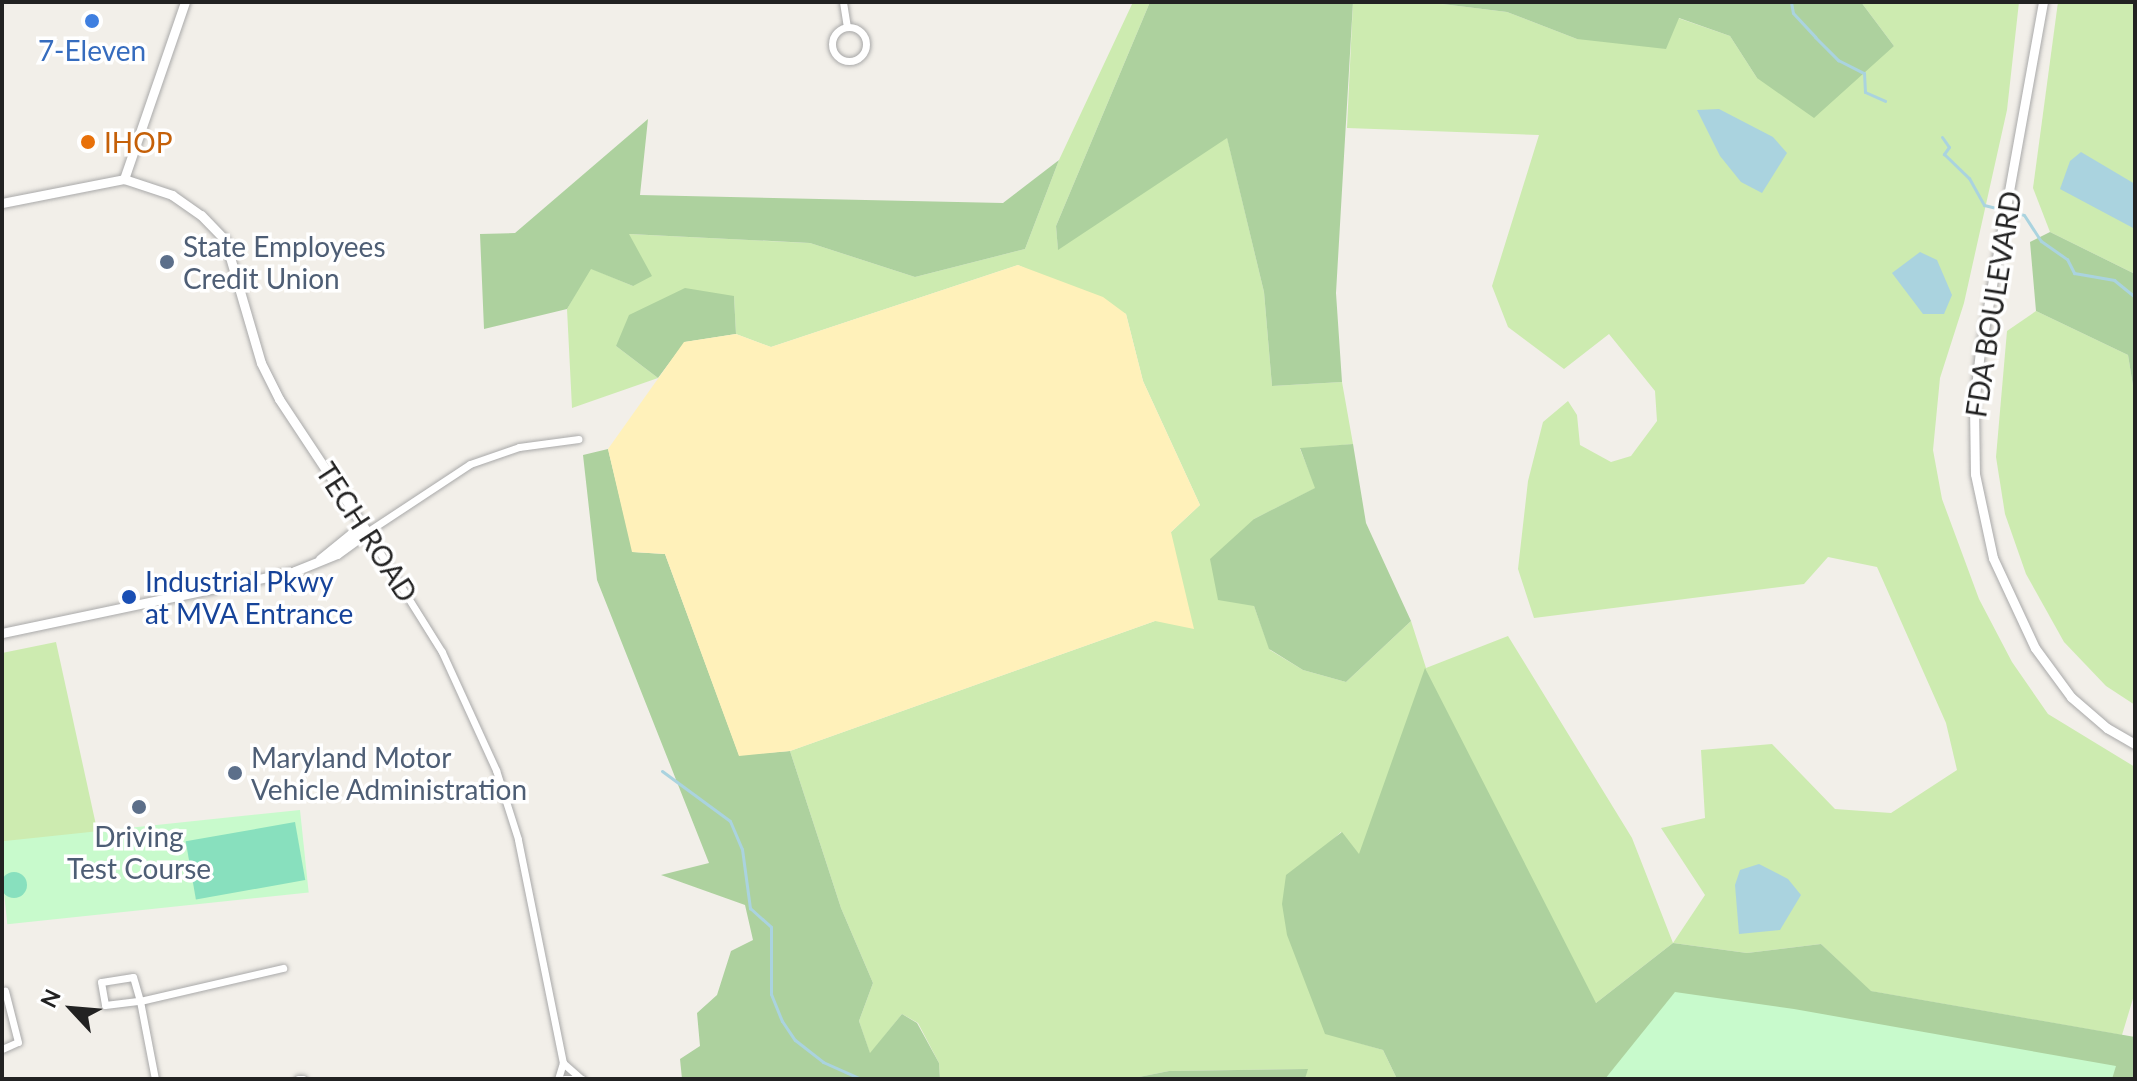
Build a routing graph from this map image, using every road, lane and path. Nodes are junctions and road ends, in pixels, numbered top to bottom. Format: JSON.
{"nodes":[{"id":1,"x":185,"y":2,"type":"edge"},
{"id":2,"x":843,"y":2,"type":"edge"},
{"id":3,"x":2043,"y":2,"type":"edge"},
{"id":4,"x":847,"y":27,"type":"junction"},
{"id":5,"x":124,"y":179,"type":"junction"},
{"id":6,"x":2,"y":203,"type":"edge"},
{"id":7,"x":578,"y":439,"type":"dead end"},
{"id":8,"x":367,"y":532,"type":"junction"},
{"id":9,"x":2,"y":633,"type":"edge"},
{"id":10,"x":2135,"y":744,"type":"edge"},
{"id":11,"x":283,"y":968,"type":"dead end"},
{"id":12,"x":5,"y":991,"type":"dead end"},
{"id":13,"x":140,"y":1001,"type":"junction"},
{"id":14,"x":2,"y":1049,"type":"edge"},
{"id":15,"x":563,"y":1063,"type":"junction"},
{"id":16,"x":582,"y":1078,"type":"edge"},
{"id":17,"x":155,"y":1079,"type":"edge"},
{"id":18,"x":558,"y":1079,"type":"edge"},
{"id":19,"x":564,"y":1079,"type":"edge"}],
"edges":[{"from":1,"to":5,"type":"street"},
{"from":2,"to":4,"type":"street"},
{"from":3,"to":10,"type":"street","name":"FDA BOULEVARD"},
{"from":4,"to":4,"type":"street"},
{"from":5,"to":6,"type":"street","name":"TECH ROAD"},
{"from":5,"to":8,"type":"street","name":"TECH ROAD"},
{"from":7,"to":8,"type":"street"},
{"from":8,"to":9,"type":"street"},
{"from":8,"to":15,"type":"street","name":"TECH ROAD"},
{"from":11,"to":13,"type":"street"},
{"from":12,"to":14,"type":"street"},
{"from":13,"to":13,"type":"street"},
{"from":13,"to":17,"type":"street"},
{"from":15,"to":16,"type":"street"},
{"from":15,"to":18,"type":"street","name":"TECH ROAD"},
{"from":16,"to":19,"type":"street"}]}
